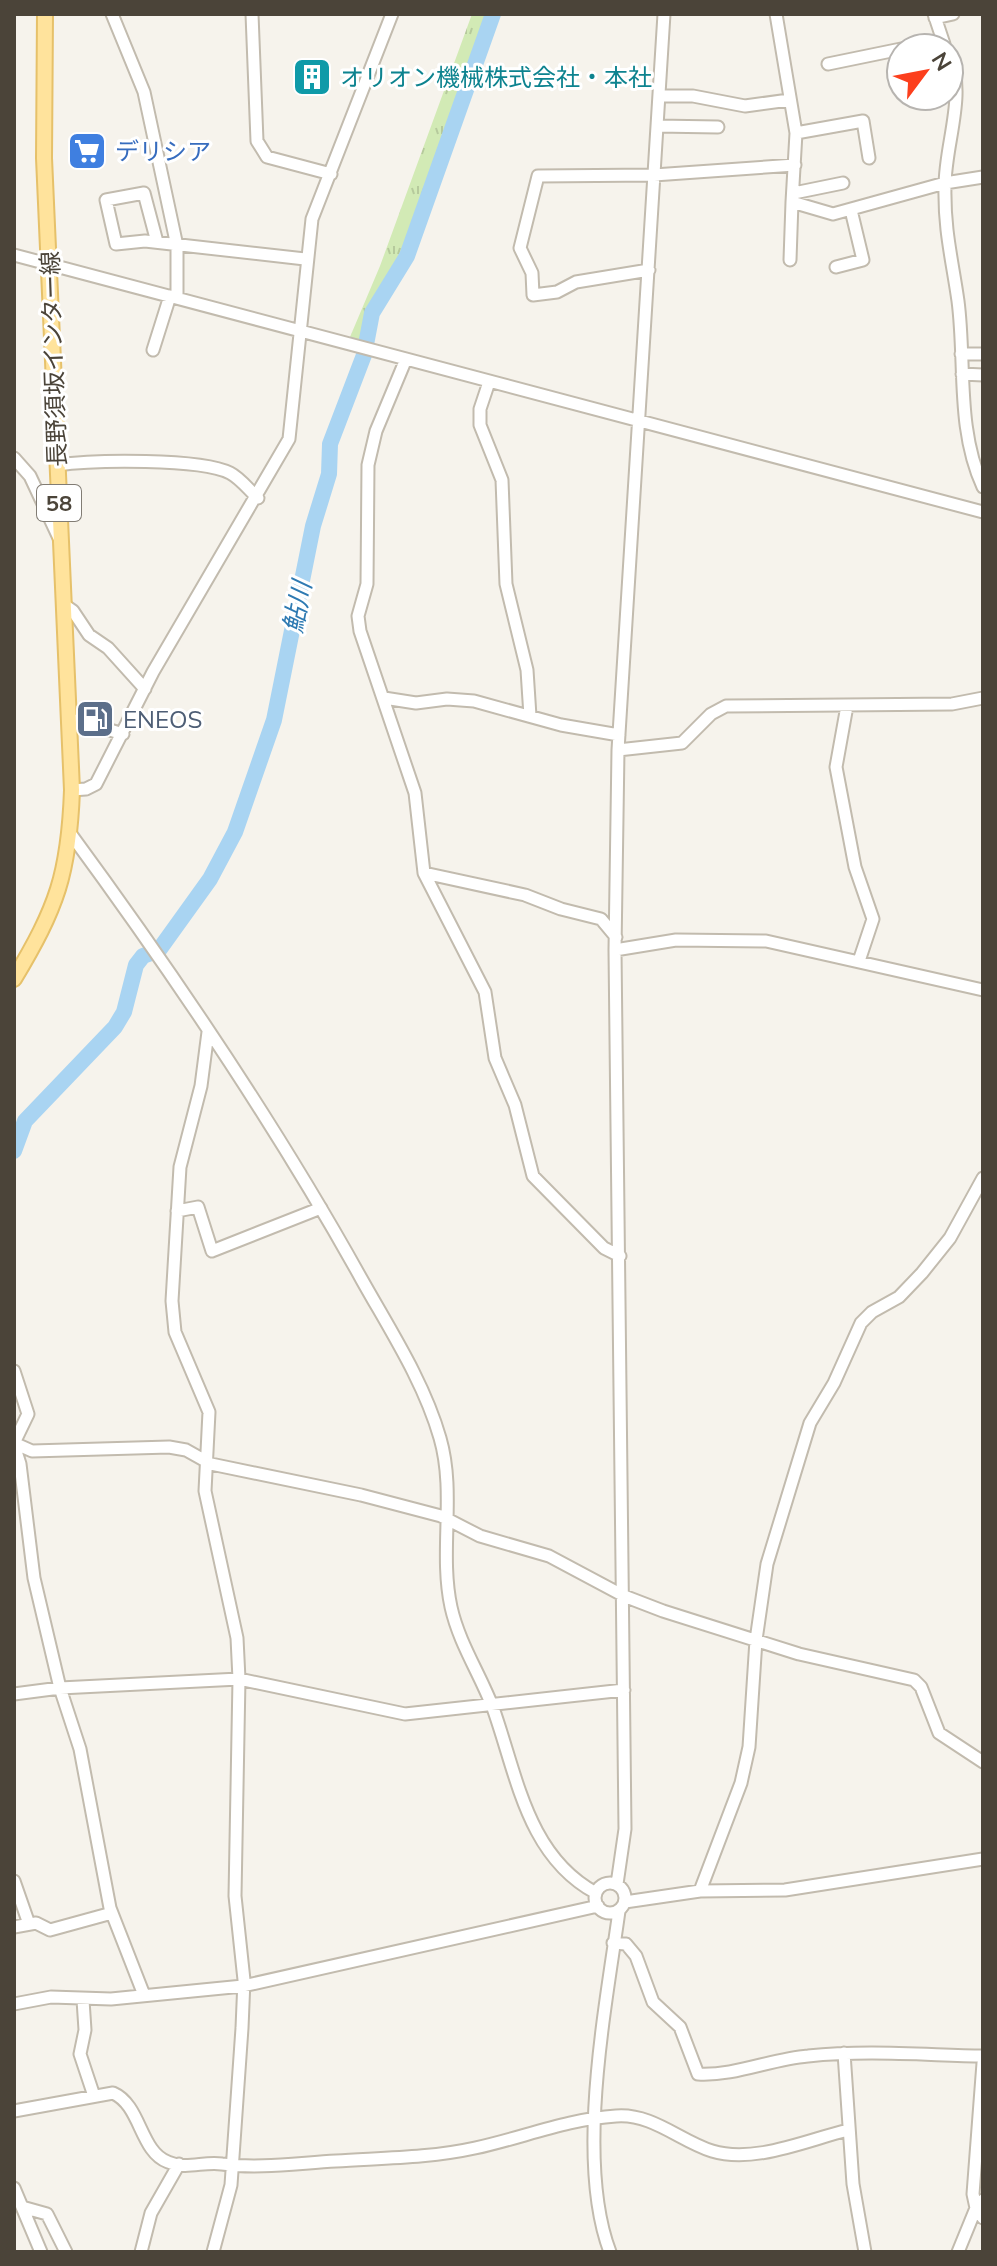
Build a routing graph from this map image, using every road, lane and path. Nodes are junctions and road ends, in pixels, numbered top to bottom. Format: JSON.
{"nodes":[{"id":1,"x":45,"y":14,"type":"edge"},
{"id":2,"x":112,"y":14,"type":"edge"},
{"id":3,"x":252,"y":14,"type":"edge"},
{"id":4,"x":392,"y":14,"type":"edge"},
{"id":5,"x":664,"y":14,"type":"edge"},
{"id":6,"x":776,"y":14,"type":"edge"},
{"id":7,"x":953,"y":14,"type":"edge"},
{"id":8,"x":934,"y":16,"type":"edge"},
{"id":9,"x":885,"y":52,"type":"edge"},
{"id":10,"x":828,"y":64,"type":"dead end"},
{"id":11,"x":659,"y":96,"type":"junction"},
{"id":12,"x":789,"y":100,"type":"junction"},
{"id":13,"x":954,"y":112,"type":"edge"},
{"id":14,"x":657,"y":126,"type":"junction"},
{"id":15,"x":718,"y":127,"type":"dead end"},
{"id":16,"x":796,"y":133,"type":"junction"},
{"id":17,"x":869,"y":158,"type":"dead end"},
{"id":18,"x":795,"y":165,"type":"junction"},
{"id":19,"x":331,"y":174,"type":"junction"},
{"id":20,"x":654,"y":175,"type":"junction"},
{"id":21,"x":983,"y":177,"type":"edge"},
{"id":22,"x":843,"y":183,"type":"dead end"},
{"id":23,"x":945,"y":183,"type":"junction"},
{"id":24,"x":793,"y":198,"type":"junction"},
{"id":25,"x":851,"y":210,"type":"junction"},
{"id":26,"x":157,"y":242,"type":"junction"},
{"id":27,"x":177,"y":246,"type":"junction"},
{"id":28,"x":14,"y":255,"type":"edge"},
{"id":29,"x":305,"y":259,"type":"junction"},
{"id":30,"x":790,"y":260,"type":"dead end"},
{"id":31,"x":49,"y":265,"type":"junction"},
{"id":32,"x":836,"y":267,"type":"dead end"},
{"id":33,"x":649,"y":270,"type":"junction"},
{"id":34,"x":173,"y":296,"type":"junction"},
{"id":35,"x":301,"y":330,"type":"junction"},
{"id":36,"x":153,"y":350,"type":"dead end"},
{"id":37,"x":961,"y":354,"type":"junction"},
{"id":38,"x":983,"y":354,"type":"edge"},
{"id":39,"x":403,"y":358,"type":"junction"},
{"id":40,"x":962,"y":374,"type":"junction"},
{"id":41,"x":983,"y":375,"type":"edge"},
{"id":42,"x":489,"y":382,"type":"junction"},
{"id":43,"x":641,"y":422,"type":"junction"},
{"id":44,"x":978,"y":456,"type":"edge"},
{"id":45,"x":14,"y":458,"type":"edge"},
{"id":46,"x":57,"y":465,"type":"junction"},
{"id":47,"x":983,"y":487,"type":"edge"},
{"id":48,"x":258,"y":498,"type":"junction"},
{"id":49,"x":983,"y":512,"type":"edge"},
{"id":50,"x":60,"y":542,"type":"junction"},
{"id":51,"x":63,"y":604,"type":"junction"},
{"id":52,"x":145,"y":689,"type":"junction"},
{"id":53,"x":384,"y":698,"type":"junction"},
{"id":54,"x":983,"y":698,"type":"edge"},
{"id":55,"x":847,"y":706,"type":"junction"},
{"id":56,"x":530,"y":716,"type":"junction"},
{"id":57,"x":77,"y":720,"type":"dead end"},
{"id":58,"x":123,"y":734,"type":"junction"},
{"id":59,"x":619,"y":735,"type":"junction"},
{"id":60,"x":618,"y":750,"type":"junction"},
{"id":61,"x":72,"y":790,"type":"junction"},
{"id":62,"x":70,"y":833,"type":"junction"},
{"id":63,"x":424,"y":873,"type":"junction"},
{"id":64,"x":615,"y":944,"type":"junction"},
{"id":65,"x":859,"y":961,"type":"junction"},
{"id":66,"x":14,"y":979,"type":"edge"},
{"id":67,"x":983,"y":990,"type":"edge"},
{"id":68,"x":208,"y":1032,"type":"junction"},
{"id":69,"x":983,"y":1178,"type":"edge"},
{"id":70,"x":321,"y":1208,"type":"junction"},
{"id":71,"x":177,"y":1211,"type":"junction"},
{"id":72,"x":620,"y":1256,"type":"junction"},
{"id":73,"x":14,"y":1371,"type":"edge"},
{"id":74,"x":14,"y":1444,"type":"edge"},
{"id":75,"x":206,"y":1462,"type":"junction"},
{"id":76,"x":448,"y":1521,"type":"junction"},
{"id":77,"x":624,"y":1596,"type":"junction"},
{"id":78,"x":756,"y":1640,"type":"junction"},
{"id":79,"x":239,"y":1679,"type":"junction"},
{"id":80,"x":60,"y":1688,"type":"junction"},
{"id":81,"x":624,"y":1690,"type":"junction"},
{"id":82,"x":14,"y":1694,"type":"edge"},
{"id":83,"x":492,"y":1706,"type":"junction"},
{"id":84,"x":983,"y":1762,"type":"edge"},
{"id":85,"x":983,"y":1859,"type":"edge"},
{"id":86,"x":14,"y":1881,"type":"edge"},
{"id":87,"x":700,"y":1891,"type":"junction"},
{"id":88,"x":609,"y":1897,"type":"junction"},
{"id":89,"x":112,"y":1913,"type":"junction"},
{"id":90,"x":29,"y":1924,"type":"junction"},
{"id":91,"x":14,"y":1927,"type":"edge"},
{"id":92,"x":613,"y":1943,"type":"junction"},
{"id":93,"x":243,"y":1986,"type":"junction"},
{"id":94,"x":144,"y":1995,"type":"junction"},
{"id":95,"x":83,"y":2000,"type":"junction"},
{"id":96,"x":14,"y":2004,"type":"edge"},
{"id":97,"x":844,"y":2053,"type":"junction"},
{"id":98,"x":983,"y":2056,"type":"edge"},
{"id":99,"x":983,"y":2063,"type":"edge"},
{"id":100,"x":94,"y":2096,"type":"junction"},
{"id":101,"x":14,"y":2111,"type":"edge"},
{"id":102,"x":597,"y":2118,"type":"junction"},
{"id":103,"x":848,"y":2130,"type":"junction"},
{"id":104,"x":179,"y":2164,"type":"junction"},
{"id":105,"x":232,"y":2167,"type":"junction"},
{"id":106,"x":14,"y":2188,"type":"edge"},
{"id":107,"x":22,"y":2207,"type":"junction"},
{"id":108,"x":981,"y":2209,"type":"edge"},
{"id":109,"x":41,"y":2252,"type":"edge"},
{"id":110,"x":65,"y":2252,"type":"edge"},
{"id":111,"x":141,"y":2252,"type":"edge"},
{"id":112,"x":213,"y":2252,"type":"edge"},
{"id":113,"x":610,"y":2252,"type":"edge"},
{"id":114,"x":865,"y":2252,"type":"edge"},
{"id":115,"x":957,"y":2252,"type":"edge"}],
"edges":[{"from":1,"to":31,"type":"main road","name":"長野須坂インター線","number":"58"},
{"from":2,"to":27,"type":"street"},
{"from":3,"to":19,"type":"street"},
{"from":4,"to":19,"type":"street"},
{"from":5,"to":11,"type":"street"},
{"from":6,"to":12,"type":"street"},
{"from":7,"to":8,"type":"street"},
{"from":9,"to":10,"type":"street"},
{"from":11,"to":12,"type":"street"},
{"from":11,"to":14,"type":"street"},
{"from":12,"to":16,"type":"street"},
{"from":13,"to":23,"type":"street"},
{"from":14,"to":15,"type":"street"},
{"from":14,"to":20,"type":"street"},
{"from":16,"to":17,"type":"street"},
{"from":16,"to":18,"type":"street"},
{"from":18,"to":20,"type":"street"},
{"from":18,"to":24,"type":"street"},
{"from":19,"to":29,"type":"street"},
{"from":20,"to":33,"type":"street"},
{"from":20,"to":33,"type":"street"},
{"from":21,"to":23,"type":"street"},
{"from":22,"to":24,"type":"street"},
{"from":23,"to":25,"type":"street"},
{"from":23,"to":37,"type":"street"},
{"from":24,"to":25,"type":"street"},
{"from":24,"to":30,"type":"street"},
{"from":25,"to":32,"type":"street"},
{"from":26,"to":26,"type":"street"},
{"from":26,"to":27,"type":"street"},
{"from":27,"to":29,"type":"street"},
{"from":27,"to":34,"type":"street"},
{"from":28,"to":31,"type":"street"},
{"from":29,"to":35,"type":"street"},
{"from":31,"to":34,"type":"street"},
{"from":31,"to":46,"type":"main road","name":"長野須坂インター線","number":"58"},
{"from":33,"to":43,"type":"street"},
{"from":34,"to":35,"type":"street"},
{"from":34,"to":36,"type":"street"},
{"from":35,"to":39,"type":"street"},
{"from":35,"to":48,"type":"street"},
{"from":37,"to":38,"type":"street"},
{"from":37,"to":40,"type":"street"},
{"from":39,"to":42,"type":"street"},
{"from":39,"to":53,"type":"street"},
{"from":40,"to":41,"type":"street"},
{"from":40,"to":44,"type":"street"},
{"from":42,"to":43,"type":"street"},
{"from":42,"to":56,"type":"street"},
{"from":43,"to":49,"type":"street"},
{"from":43,"to":59,"type":"street"},
{"from":44,"to":47,"type":"street"},
{"from":45,"to":50,"type":"street"},
{"from":46,"to":48,"type":"street"},
{"from":46,"to":50,"type":"main road","name":"長野須坂インター線","number":"58"},
{"from":48,"to":52,"type":"street"},
{"from":50,"to":51,"type":"main road","name":"長野須坂インター線","number":"58"},
{"from":51,"to":52,"type":"street"},
{"from":51,"to":61,"type":"main road","name":"長野須坂インター線","number":"58"},
{"from":52,"to":58,"type":"street"},
{"from":53,"to":56,"type":"street"},
{"from":53,"to":63,"type":"street"},
{"from":54,"to":55,"type":"street"},
{"from":55,"to":60,"type":"street"},
{"from":55,"to":65,"type":"street"},
{"from":56,"to":59,"type":"street"},
{"from":57,"to":58,"type":"street"},
{"from":58,"to":61,"type":"street"},
{"from":59,"to":60,"type":"street"},
{"from":60,"to":64,"type":"street"},
{"from":61,"to":62,"type":"main road","name":"長野須坂インター線","number":"58"},
{"from":62,"to":66,"type":"main road","name":"長野須坂インター線","number":"58"},
{"from":62,"to":68,"type":"street"},
{"from":63,"to":64,"type":"street"},
{"from":63,"to":72,"type":"street"},
{"from":64,"to":65,"type":"street"},
{"from":64,"to":72,"type":"street"},
{"from":65,"to":67,"type":"street"},
{"from":68,"to":70,"type":"street"},
{"from":68,"to":71,"type":"street"},
{"from":69,"to":78,"type":"street"},
{"from":70,"to":71,"type":"street"},
{"from":70,"to":76,"type":"street"},
{"from":71,"to":75,"type":"street"},
{"from":72,"to":77,"type":"street"},
{"from":73,"to":74,"type":"street"},
{"from":74,"to":75,"type":"street"},
{"from":74,"to":80,"type":"street"},
{"from":75,"to":76,"type":"street"},
{"from":75,"to":79,"type":"street"},
{"from":76,"to":77,"type":"street"},
{"from":76,"to":83,"type":"street"},
{"from":77,"to":78,"type":"street"},
{"from":77,"to":81,"type":"street"},
{"from":78,"to":84,"type":"street"},
{"from":78,"to":87,"type":"street"},
{"from":79,"to":80,"type":"street"},
{"from":79,"to":83,"type":"street"},
{"from":79,"to":93,"type":"street"},
{"from":80,"to":82,"type":"street"},
{"from":80,"to":89,"type":"street"},
{"from":81,"to":83,"type":"street"},
{"from":81,"to":88,"type":"street"},
{"from":83,"to":88,"type":"street"},
{"from":85,"to":87,"type":"street"},
{"from":86,"to":90,"type":"street"},
{"from":87,"to":88,"type":"street"},
{"from":88,"to":92,"type":"street"},
{"from":88,"to":93,"type":"street"},
{"from":89,"to":90,"type":"street"},
{"from":89,"to":94,"type":"street"},
{"from":90,"to":91,"type":"street"},
{"from":92,"to":97,"type":"street"},
{"from":92,"to":102,"type":"street"},
{"from":93,"to":94,"type":"street"},
{"from":93,"to":105,"type":"street"},
{"from":94,"to":95,"type":"street"},
{"from":95,"to":96,"type":"street"},
{"from":95,"to":100,"type":"street"},
{"from":97,"to":98,"type":"street"},
{"from":97,"to":103,"type":"street"},
{"from":99,"to":108,"type":"street"},
{"from":100,"to":101,"type":"street"},
{"from":100,"to":104,"type":"street"},
{"from":102,"to":103,"type":"street"},
{"from":102,"to":105,"type":"street"},
{"from":102,"to":113,"type":"street"},
{"from":103,"to":114,"type":"street"},
{"from":104,"to":105,"type":"street"},
{"from":104,"to":111,"type":"street"},
{"from":105,"to":112,"type":"street"},
{"from":106,"to":107,"type":"street"},
{"from":107,"to":109,"type":"street"},
{"from":107,"to":110,"type":"street"},
{"from":108,"to":115,"type":"street"}]}
